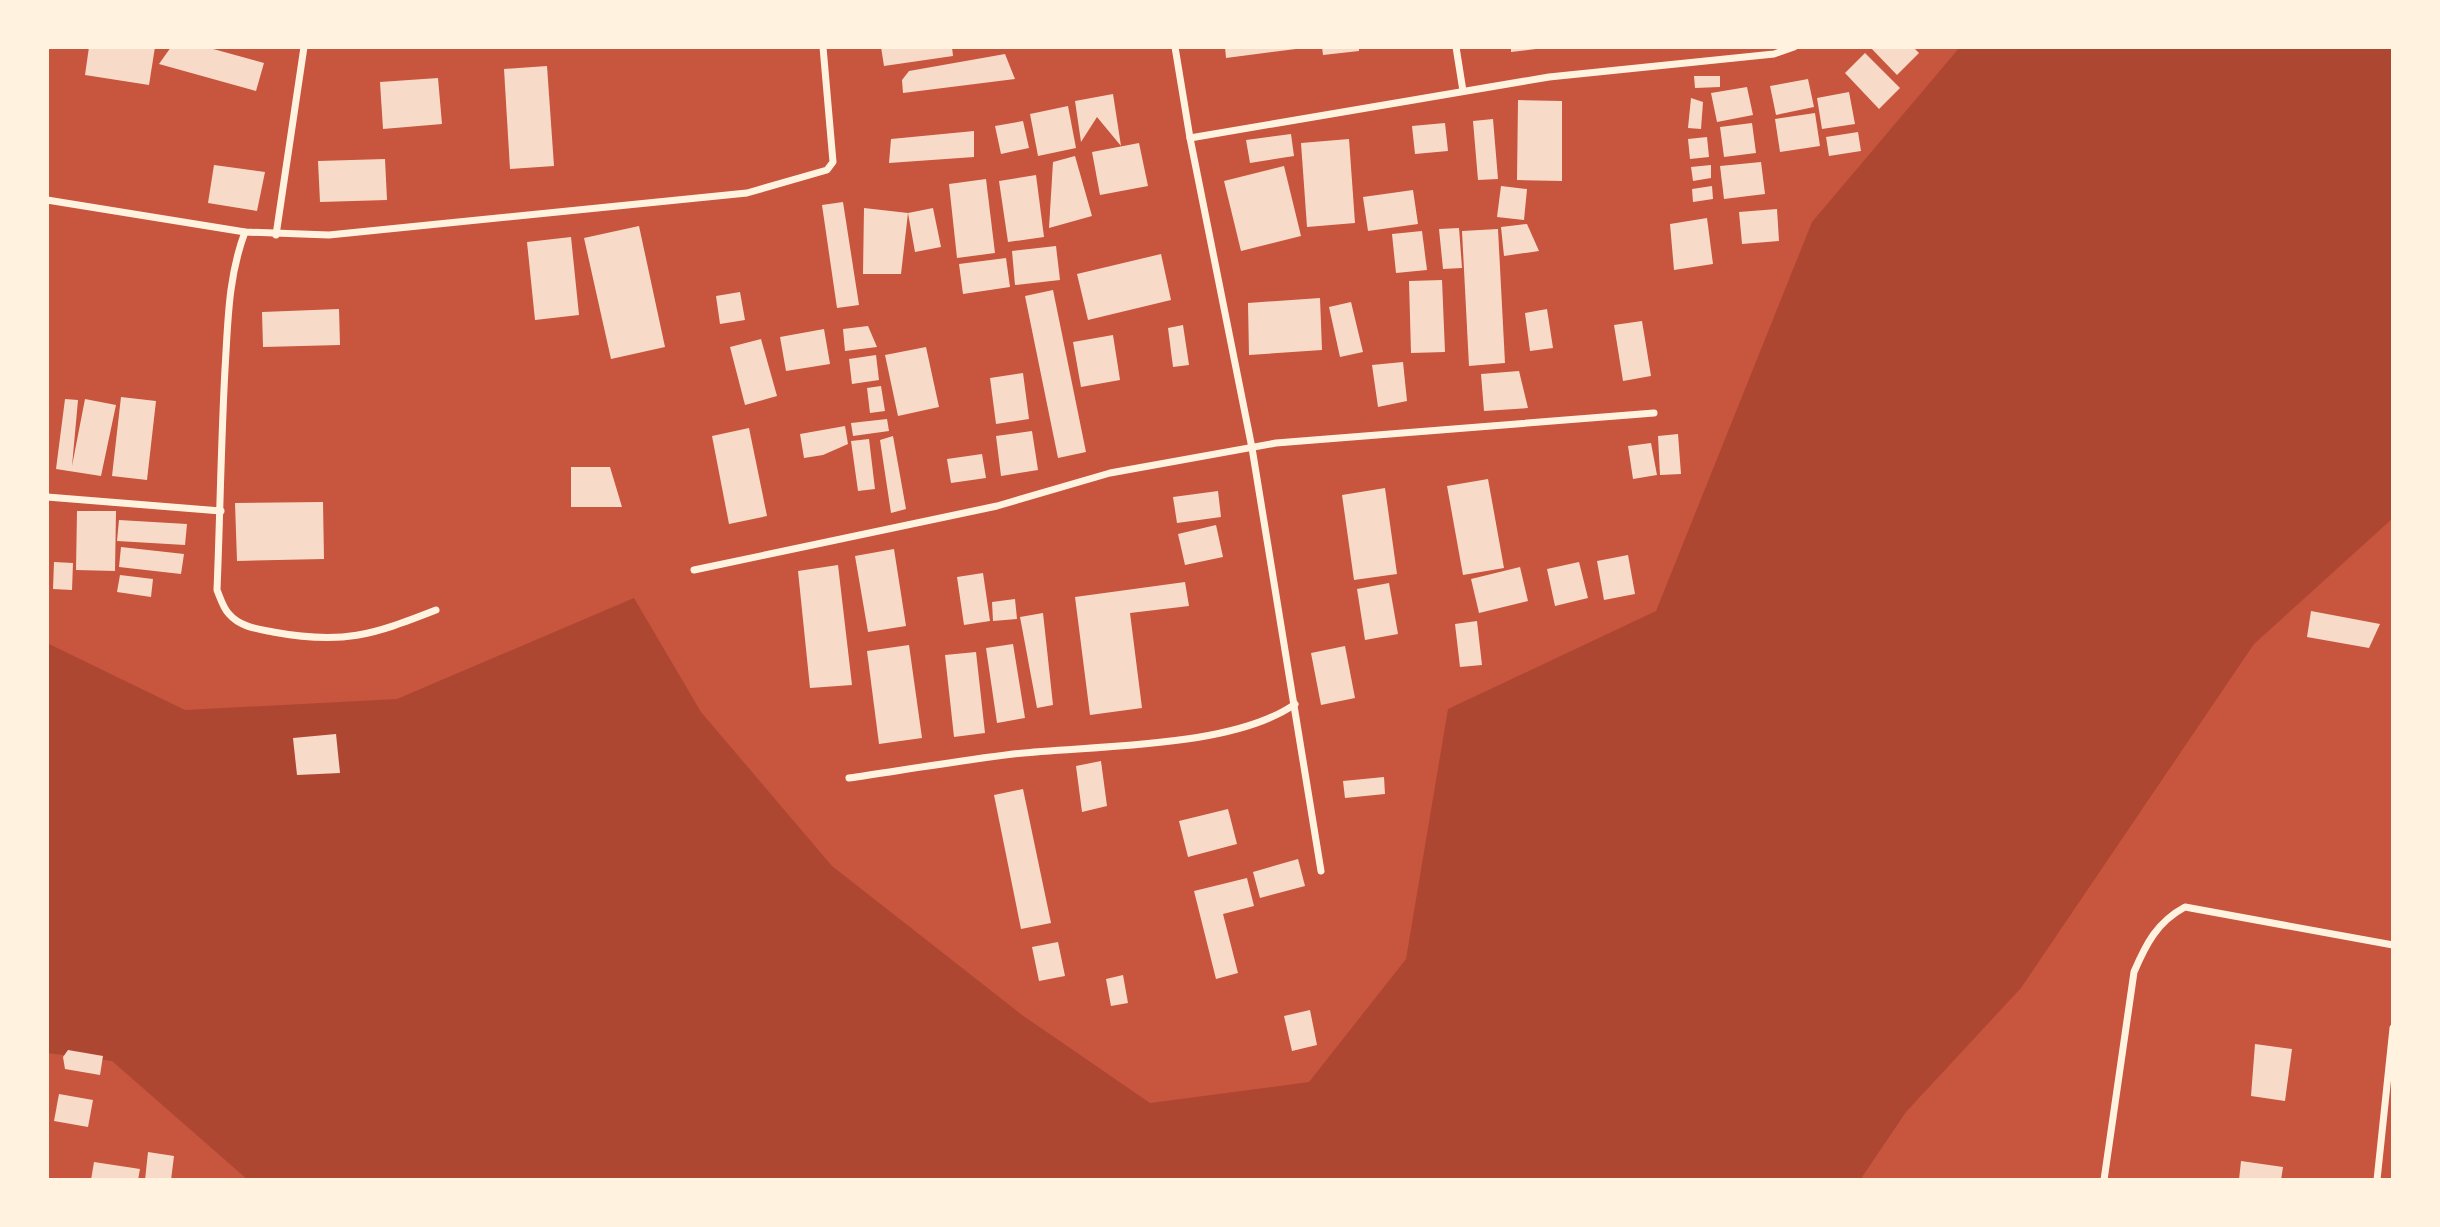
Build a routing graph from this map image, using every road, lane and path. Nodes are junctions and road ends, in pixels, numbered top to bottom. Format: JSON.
{"nodes":[{"id":1,"x":304,"y":47,"type":"edge"},
{"id":2,"x":823,"y":47,"type":"edge"},
{"id":3,"x":1175,"y":47,"type":"edge"},
{"id":4,"x":1456,"y":47,"type":"edge"},
{"id":5,"x":1794,"y":47,"type":"edge"},
{"id":6,"x":1463,"y":91,"type":"junction"},
{"id":7,"x":1190,"y":138,"type":"junction"},
{"id":8,"x":47,"y":200,"type":"edge"},
{"id":9,"x":245,"y":232,"type":"junction"},
{"id":10,"x":276,"y":235,"type":"junction"},
{"id":11,"x":1654,"y":413,"type":"dead end"},
{"id":12,"x":1252,"y":448,"type":"junction"},
{"id":13,"x":47,"y":497,"type":"edge"},
{"id":14,"x":220,"y":510,"type":"junction"},
{"id":15,"x":694,"y":570,"type":"dead end"},
{"id":16,"x":436,"y":610,"type":"dead end"},
{"id":17,"x":1295,"y":704,"type":"junction"},
{"id":18,"x":849,"y":778,"type":"dead end"},
{"id":19,"x":1321,"y":871,"type":"dead end"},
{"id":20,"x":2393,"y":945,"type":"edge"},
{"id":21,"x":2393,"y":1028,"type":"edge"},
{"id":22,"x":2104,"y":1180,"type":"edge"},
{"id":23,"x":2377,"y":1180,"type":"edge"}],
"edges":[{"from":1,"to":10,"type":"street"},
{"from":2,"to":10,"type":"street"},
{"from":3,"to":7,"type":"street"},
{"from":4,"to":6,"type":"street"},
{"from":5,"to":6,"type":"street"},
{"from":6,"to":7,"type":"street"},
{"from":7,"to":12,"type":"street"},
{"from":8,"to":9,"type":"street"},
{"from":9,"to":10,"type":"street"},
{"from":9,"to":14,"type":"street"},
{"from":11,"to":12,"type":"street"},
{"from":12,"to":15,"type":"street"},
{"from":12,"to":17,"type":"street"},
{"from":13,"to":14,"type":"street"},
{"from":14,"to":16,"type":"street"},
{"from":17,"to":18,"type":"street"},
{"from":17,"to":19,"type":"street"},
{"from":20,"to":22,"type":"street"},
{"from":21,"to":23,"type":"street"}]}
